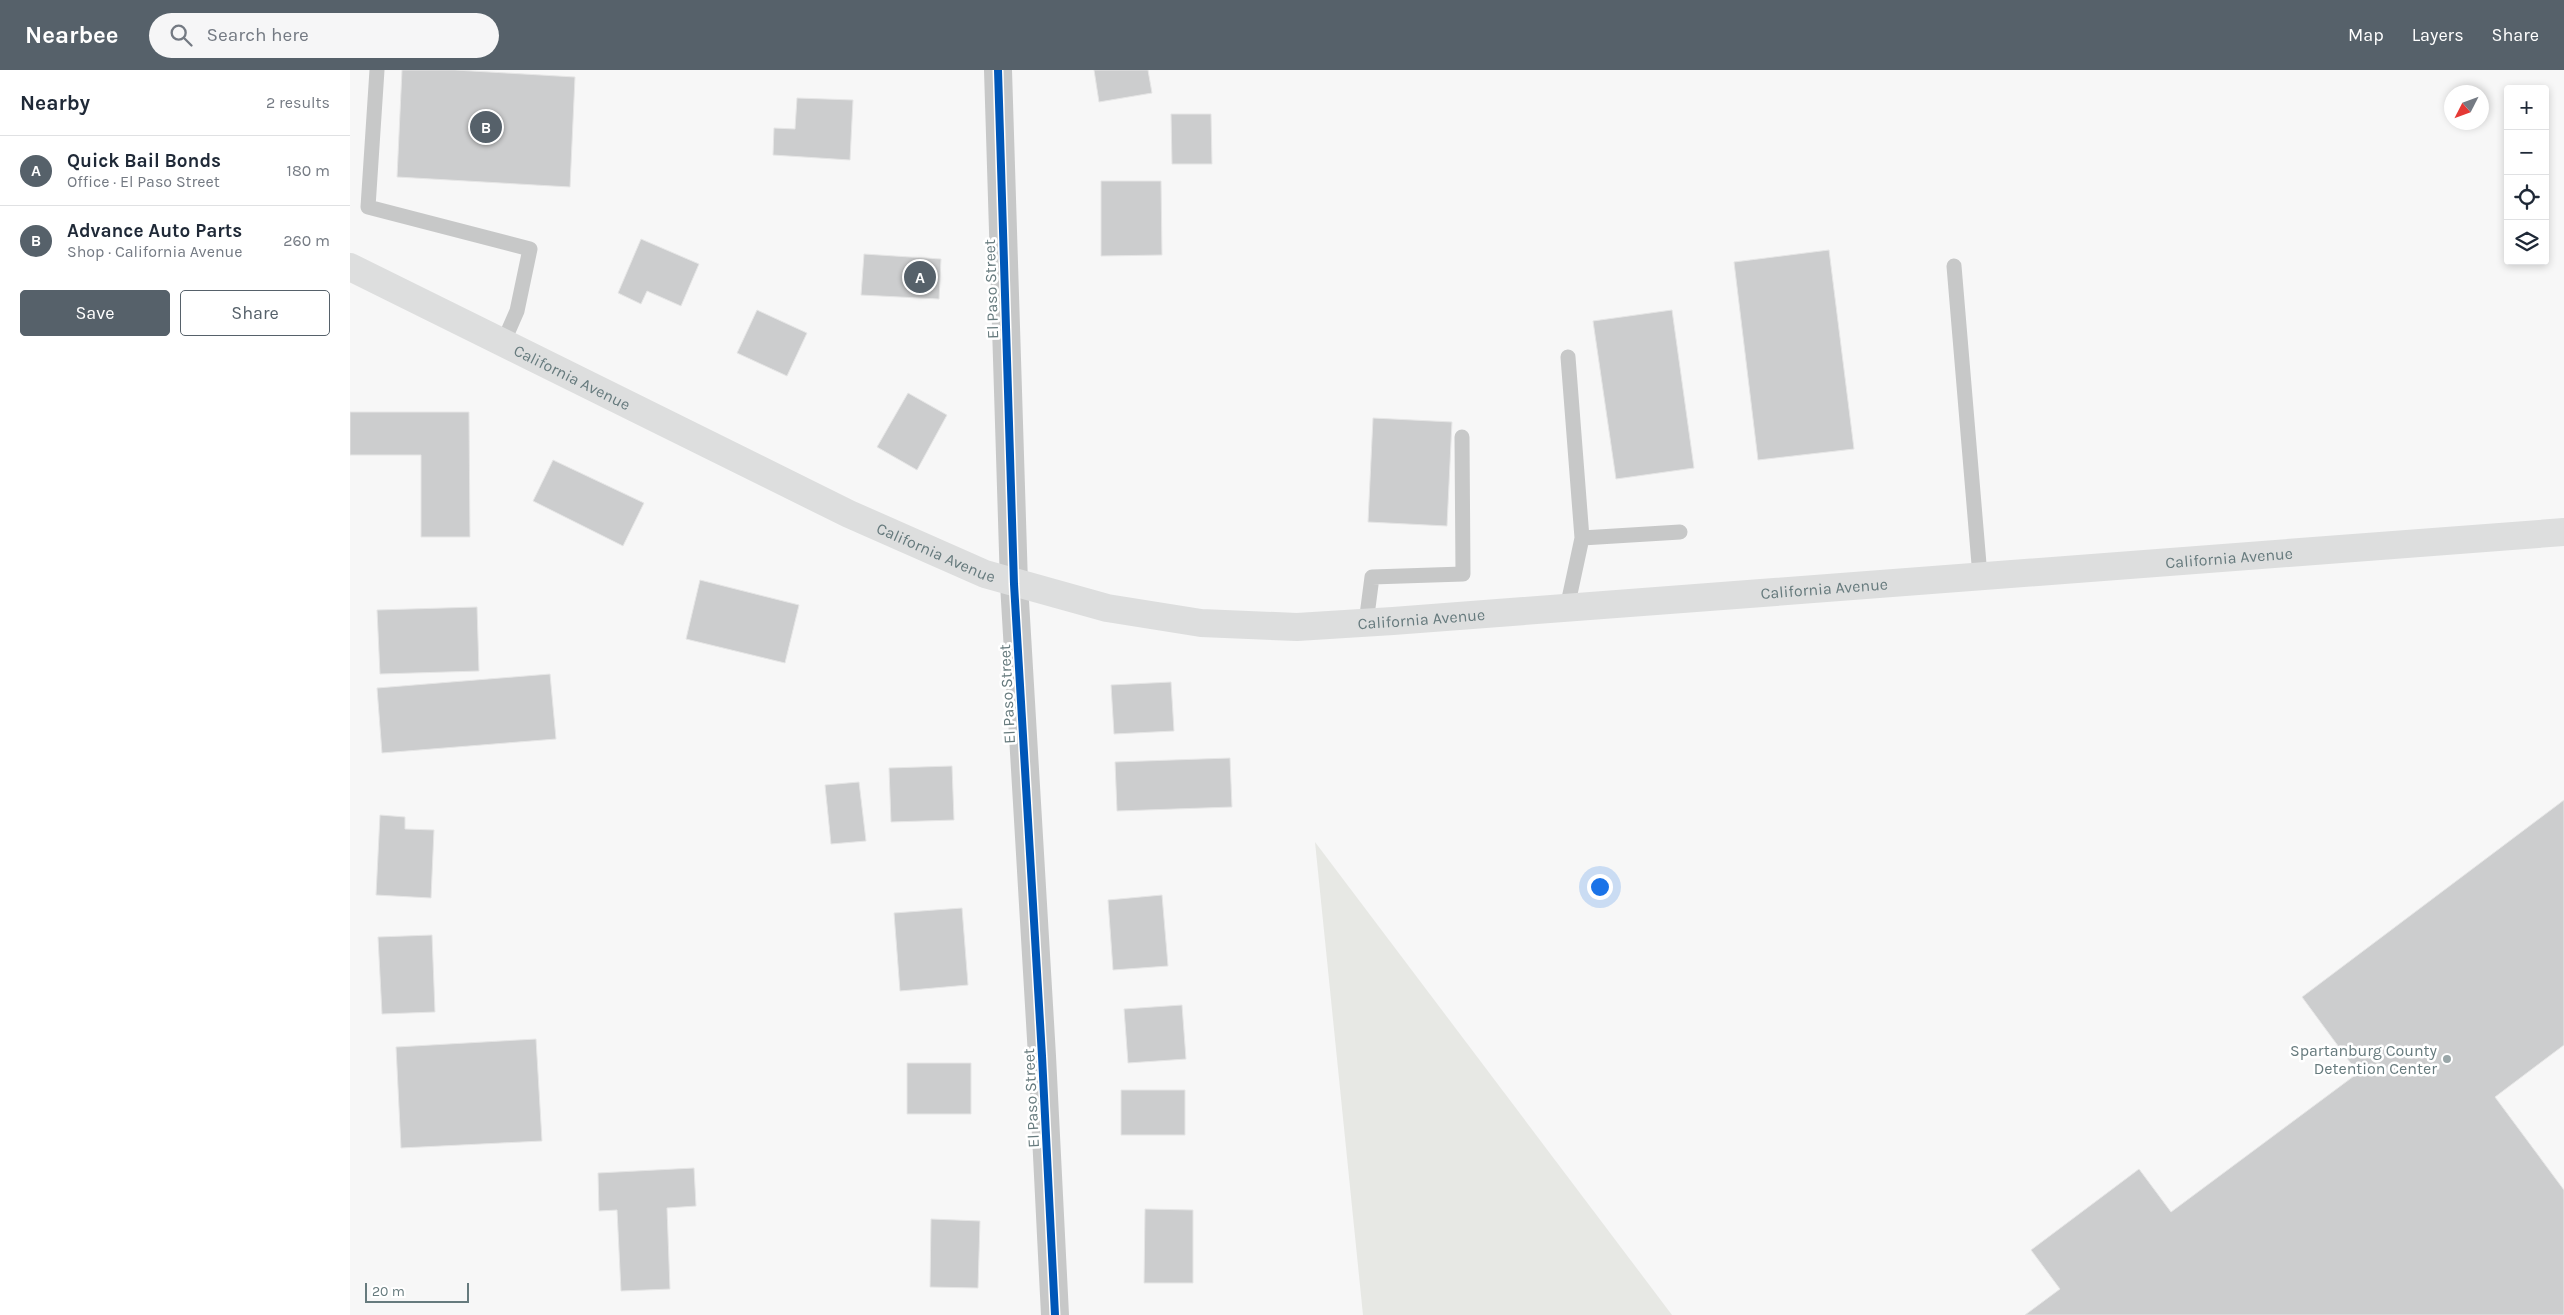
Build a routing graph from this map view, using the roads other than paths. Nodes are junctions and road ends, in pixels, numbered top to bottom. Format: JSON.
{"nodes":[{"id":1,"x":377,"y":70,"type":"edge"},
{"id":2,"x":998,"y":70,"type":"edge"},
{"id":3,"x":1954,"y":266,"type":"dead end"},
{"id":4,"x":350,"y":267,"type":"edge"},
{"id":5,"x":503,"y":343,"type":"junction"},
{"id":6,"x":1568,"y":357,"type":"dead end"},
{"id":7,"x":1462,"y":438,"type":"dead end"},
{"id":8,"x":1680,"y":532,"type":"dead end"},
{"id":9,"x":2564,"y":532,"type":"edge"},
{"id":10,"x":1582,"y":538,"type":"junction"},
{"id":11,"x":1980,"y":576,"type":"junction"},
{"id":12,"x":1014,"y":584,"type":"junction"},
{"id":13,"x":1567,"y":608,"type":"junction"},
{"id":14,"x":1366,"y":623,"type":"junction"},
{"id":15,"x":1055,"y":1315,"type":"edge"}],
"edges":[{"from":1,"to":5,"type":"lane"},
{"from":2,"to":12,"type":"street","name":"El Paso Street"},
{"from":3,"to":11,"type":"lane"},
{"from":4,"to":5,"type":"main road","name":"California Avenue"},
{"from":5,"to":12,"type":"main road","name":"California Avenue"},
{"from":6,"to":10,"type":"lane"},
{"from":7,"to":14,"type":"lane"},
{"from":8,"to":10,"type":"lane"},
{"from":9,"to":11,"type":"main road","name":"California Avenue"},
{"from":10,"to":13,"type":"lane"},
{"from":11,"to":13,"type":"main road","name":"California Avenue"},
{"from":12,"to":14,"type":"main road","name":"California Avenue"},
{"from":12,"to":15,"type":"street","name":"El Paso Street"},
{"from":13,"to":14,"type":"main road","name":"California Avenue"}]}
